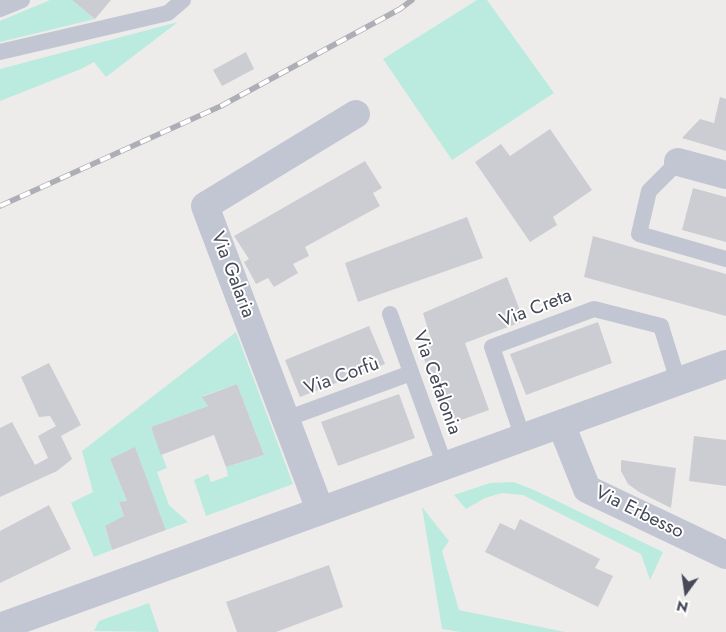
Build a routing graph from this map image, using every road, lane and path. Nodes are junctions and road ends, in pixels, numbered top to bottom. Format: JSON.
{"nodes":[{"id":1,"x":22,"y":0,"type":"edge"},
{"id":2,"x":183,"y":0,"type":"edge"},
{"id":3,"x":0,"y":9,"type":"edge"},
{"id":4,"x":0,"y":52,"type":"edge"},
{"id":5,"x":356,"y":114,"type":"dead end"},
{"id":6,"x":678,"y":162,"type":"joint"},
{"id":7,"x":726,"y":176,"type":"edge"},
{"id":8,"x":726,"y":259,"type":"edge"},
{"id":9,"x":390,"y":314,"type":"dead end"},
{"id":10,"x":726,"y":364,"type":"edge"},
{"id":11,"x":411,"y":372,"type":"junction"},
{"id":12,"x":678,"y":381,"type":"junction"},
{"id":13,"x":286,"y":419,"type":"junction"},
{"id":14,"x":561,"y":424,"type":"junction"},
{"id":15,"x":523,"y":438,"type":"junction"},
{"id":16,"x":445,"y":466,"type":"junction"},
{"id":17,"x":320,"y":510,"type":"junction"},
{"id":18,"x":726,"y":555,"type":"edge"},
{"id":19,"x":0,"y":627,"type":"edge"}],
"edges":[{"from":1,"to":3,"type":"lane"},
{"from":2,"to":4,"type":"lane"},
{"from":5,"to":13,"type":"street","name":"Via Galaria"},
{"from":6,"to":7,"type":"street"},
{"from":6,"to":8,"type":"lane"},
{"from":9,"to":11,"type":"lane","name":"Via Cefalonia"},
{"from":10,"to":12,"type":"street"},
{"from":11,"to":13,"type":"lane","name":"Via Corfù"},
{"from":11,"to":16,"type":"lane","name":"Via Cefalonia"},
{"from":12,"to":14,"type":"street"},
{"from":12,"to":15,"type":"lane","name":"Via Creta"},
{"from":13,"to":17,"type":"street","name":"Via Galaria"},
{"from":14,"to":15,"type":"street"},
{"from":14,"to":18,"type":"street","name":"Via Erbesso"},
{"from":15,"to":16,"type":"street"},
{"from":16,"to":17,"type":"street"},
{"from":17,"to":19,"type":"street"}]}
